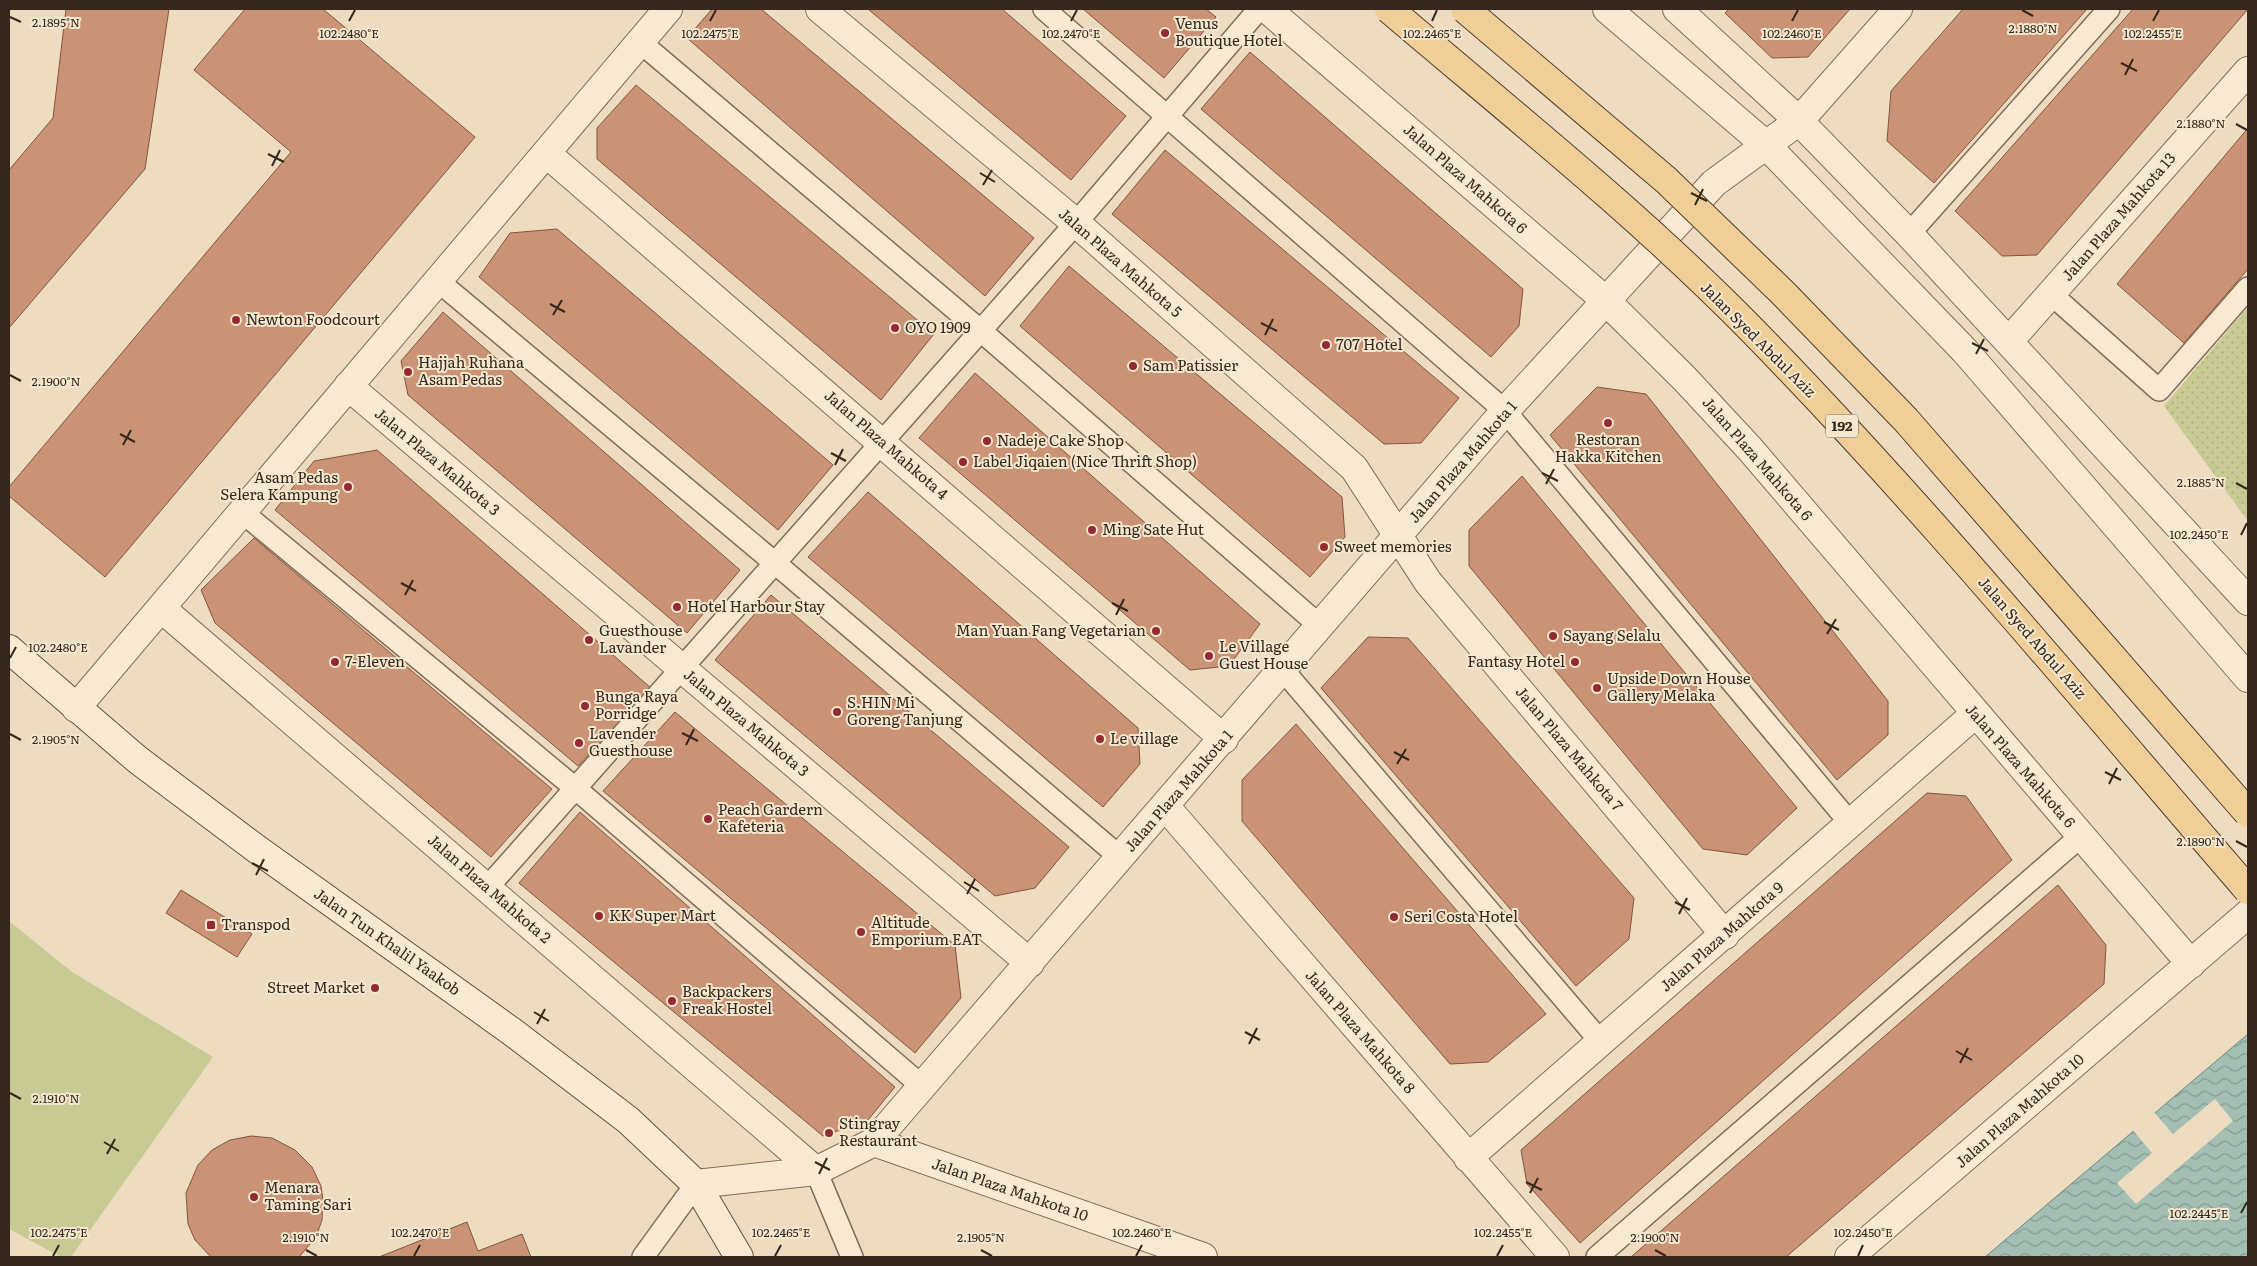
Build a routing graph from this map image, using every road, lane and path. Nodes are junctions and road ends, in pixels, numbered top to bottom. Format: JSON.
{"nodes":[{"id":1,"x":668,"y":9,"type":"edge"},
{"id":2,"x":820,"y":9,"type":"edge"},
{"id":3,"x":1044,"y":9,"type":"edge"},
{"id":4,"x":1259,"y":9,"type":"edge"},
{"id":5,"x":1266,"y":9,"type":"edge"},
{"id":6,"x":1389,"y":9,"type":"edge"},
{"id":7,"x":1465,"y":9,"type":"edge"},
{"id":8,"x":1607,"y":9,"type":"edge"},
{"id":9,"x":1898,"y":9,"type":"edge"},
{"id":10,"x":2109,"y":9,"type":"edge"},
{"id":11,"x":1690,"y":13,"type":"edge"},
{"id":12,"x":640,"y":42,"type":"junction"},
{"id":13,"x":2248,"y":70,"type":"edge"},
{"id":14,"x":1168,"y":116,"type":"junction"},
{"id":15,"x":1799,"y":121,"type":"junction"},
{"id":16,"x":1767,"y":146,"type":"junction"},
{"id":17,"x":546,"y":153,"type":"junction"},
{"id":18,"x":1076,"y":223,"type":"junction"},
{"id":19,"x":1909,"y":234,"type":"junction"},
{"id":20,"x":438,"y":281,"type":"junction"},
{"id":21,"x":2248,"y":288,"type":"edge"},
{"id":22,"x":2051,"y":294,"type":"junction"},
{"id":23,"x":1605,"y":300,"type":"junction"},
{"id":24,"x":981,"y":331,"type":"junction"},
{"id":25,"x":2009,"y":341,"type":"junction"},
{"id":26,"x":348,"y":386,"type":"junction"},
{"id":27,"x":1506,"y":411,"type":"junction"},
{"id":28,"x":881,"y":441,"type":"junction"},
{"id":29,"x":242,"y":512,"type":"junction"},
{"id":30,"x":1399,"y":536,"type":"junction"},
{"id":31,"x":775,"y":563,"type":"junction"},
{"id":32,"x":2248,"y":601,"type":"edge"},
{"id":33,"x":161,"y":608,"type":"junction"},
{"id":34,"x":1320,"y":626,"type":"junction"},
{"id":35,"x":9,"y":649,"type":"edge"},
{"id":36,"x":682,"y":668,"type":"junction"},
{"id":37,"x":1283,"y":670,"type":"junction"},
{"id":38,"x":2248,"y":678,"type":"edge"},
{"id":39,"x":76,"y":708,"type":"junction"},
{"id":40,"x":1975,"y":714,"type":"junction"},
{"id":41,"x":1224,"y":739,"type":"junction"},
{"id":42,"x":575,"y":788,"type":"junction"},
{"id":43,"x":1165,"y":806,"type":"junction"},
{"id":44,"x":2248,"y":813,"type":"edge"},
{"id":45,"x":1851,"y":824,"type":"junction"},
{"id":46,"x":2081,"y":836,"type":"junction"},
{"id":47,"x":1121,"y":858,"type":"junction"},
{"id":48,"x":487,"y":888,"type":"junction"},
{"id":49,"x":2248,"y":890,"type":"edge"},
{"id":50,"x":2248,"y":914,"type":"edge"},
{"id":51,"x":1725,"y":935,"type":"junction"},
{"id":52,"x":1030,"y":963,"type":"junction"},
{"id":53,"x":2191,"y":964,"type":"junction"},
{"id":54,"x":1601,"y":1042,"type":"junction"},
{"id":55,"x":923,"y":1087,"type":"junction"},
{"id":56,"x":874,"y":1142,"type":"junction"},
{"id":57,"x":1468,"y":1158,"type":"junction"},
{"id":58,"x":816,"y":1171,"type":"junction"},
{"id":59,"x":696,"y":1184,"type":"junction"},
{"id":60,"x":643,"y":1257,"type":"edge"},
{"id":61,"x":739,"y":1257,"type":"edge"},
{"id":62,"x":852,"y":1257,"type":"edge"},
{"id":63,"x":1203,"y":1257,"type":"edge"},
{"id":64,"x":1555,"y":1257,"type":"edge"},
{"id":65,"x":1597,"y":1257,"type":"edge"},
{"id":66,"x":1848,"y":1257,"type":"edge"}],
"edges":[{"from":1,"to":12,"type":"street"},
{"from":2,"to":18,"type":"street","name":"Jalan Plaza Mahkota 5"},
{"from":3,"to":14,"type":"lane"},
{"from":4,"to":14,"type":"lane"},
{"from":5,"to":23,"type":"street","name":"Jalan Plaza Mahkota 6"},
{"from":6,"to":49,"type":"main road","name":"Jalan Syed Abdul Aziz","number":"192","bridge":true},
{"from":7,"to":44,"type":"main road","bridge":true},
{"from":8,"to":16,"type":"street"},
{"from":9,"to":15,"type":"street","name":"Jalan Plaza Mahkota 1"},
{"from":10,"to":19,"type":"lane"},
{"from":11,"to":15,"type":"street"},
{"from":12,"to":17,"type":"street"},
{"from":12,"to":24,"type":"lane"},
{"from":13,"to":22,"type":"street","name":"Jalan Plaza Mahkota 13"},
{"from":14,"to":18,"type":"lane"},
{"from":14,"to":27,"type":"lane"},
{"from":15,"to":16,"type":"street","name":"Jalan Plaza Mahkota 1"},
{"from":15,"to":19,"type":"street"},
{"from":16,"to":23,"type":"street","name":"Jalan Plaza Mahkota 1"},
{"from":16,"to":38,"type":"street"},
{"from":17,"to":20,"type":"street"},
{"from":17,"to":28,"type":"street","name":"Jalan Plaza Mahkota 4"},
{"from":18,"to":24,"type":"lane"},
{"from":18,"to":30,"type":"street","name":"Jalan Plaza Mahkota 5"},
{"from":19,"to":25,"type":"street"},
{"from":20,"to":26,"type":"street"},
{"from":20,"to":31,"type":"lane"},
{"from":21,"to":22,"type":"lane"},
{"from":22,"to":25,"type":"street","name":"Jalan Plaza Mahkota 13"},
{"from":23,"to":27,"type":"street","name":"Jalan Plaza Mahkota 1"},
{"from":23,"to":40,"type":"street","name":"Jalan Plaza Mahkota 6"},
{"from":24,"to":28,"type":"lane"},
{"from":24,"to":34,"type":"lane"},
{"from":25,"to":32,"type":"street"},
{"from":26,"to":29,"type":"street"},
{"from":26,"to":36,"type":"street","name":"Jalan Plaza Mahkota 3"},
{"from":27,"to":30,"type":"street","name":"Jalan Plaza Mahkota 1"},
{"from":27,"to":45,"type":"lane"},
{"from":28,"to":31,"type":"lane"},
{"from":28,"to":41,"type":"street","name":"Jalan Plaza Mahkota 4"},
{"from":29,"to":33,"type":"street"},
{"from":29,"to":42,"type":"lane"},
{"from":30,"to":34,"type":"street","name":"Jalan Plaza Mahkota 1"},
{"from":30,"to":51,"type":"street","name":"Jalan Plaza Mahkota 7"},
{"from":31,"to":36,"type":"lane"},
{"from":31,"to":47,"type":"lane"},
{"from":33,"to":39,"type":"street"},
{"from":33,"to":48,"type":"street","name":"Jalan Plaza Mahkota 2"},
{"from":34,"to":37,"type":"street","name":"Jalan Plaza Mahkota 1"},
{"from":35,"to":39,"type":"street","name":"Jalan Tun Khalil Yaakob"},
{"from":36,"to":42,"type":"lane"},
{"from":36,"to":52,"type":"street","name":"Jalan Plaza Mahkota 3"},
{"from":37,"to":41,"type":"street","name":"Jalan Plaza Mahkota 1"},
{"from":37,"to":54,"type":"lane"},
{"from":39,"to":59,"type":"street","name":"Jalan Tun Khalil Yaakob"},
{"from":40,"to":45,"type":"street","name":"Jalan Plaza Mahkota 9"},
{"from":40,"to":46,"type":"street","name":"Jalan Plaza Mahkota 6"},
{"from":41,"to":43,"type":"street","name":"Jalan Plaza Mahkota 1"},
{"from":42,"to":48,"type":"lane"},
{"from":42,"to":55,"type":"lane"},
{"from":43,"to":47,"type":"street","name":"Jalan Plaza Mahkota 1"},
{"from":43,"to":57,"type":"street","name":"Jalan Plaza Mahkota 8"},
{"from":45,"to":51,"type":"street","name":"Jalan Plaza Mahkota 9"},
{"from":46,"to":53,"type":"street","name":"Jalan Plaza Mahkota 6"},
{"from":46,"to":65,"type":"lane"},
{"from":47,"to":52,"type":"street","name":"Jalan Plaza Mahkota 1"},
{"from":48,"to":58,"type":"street","name":"Jalan Plaza Mahkota 2"},
{"from":50,"to":53,"type":"street","name":"Jalan Plaza Mahkota 10"},
{"from":51,"to":54,"type":"street","name":"Jalan Plaza Mahkota 9"},
{"from":52,"to":55,"type":"street","name":"Jalan Plaza Mahkota 1"},
{"from":53,"to":66,"type":"street","name":"Jalan Plaza Mahkota 10"},
{"from":54,"to":57,"type":"street","name":"Jalan Plaza Mahkota 9"},
{"from":55,"to":56,"type":"street","name":"Jalan Plaza Mahkota 1"},
{"from":56,"to":58,"type":"street","name":"Jalan Plaza Mahkota 1"},
{"from":56,"to":63,"type":"street","name":"Jalan Plaza Mahkota 10"},
{"from":57,"to":64,"type":"street","name":"Jalan Plaza Mahkota 8"},
{"from":58,"to":59,"type":"street","name":"Jalan Plaza Mahkota 1"},
{"from":58,"to":62,"type":"lane"},
{"from":59,"to":60,"type":"lane"},
{"from":59,"to":61,"type":"street","name":"Jalan Tun Khalil Yaakob"}]}
